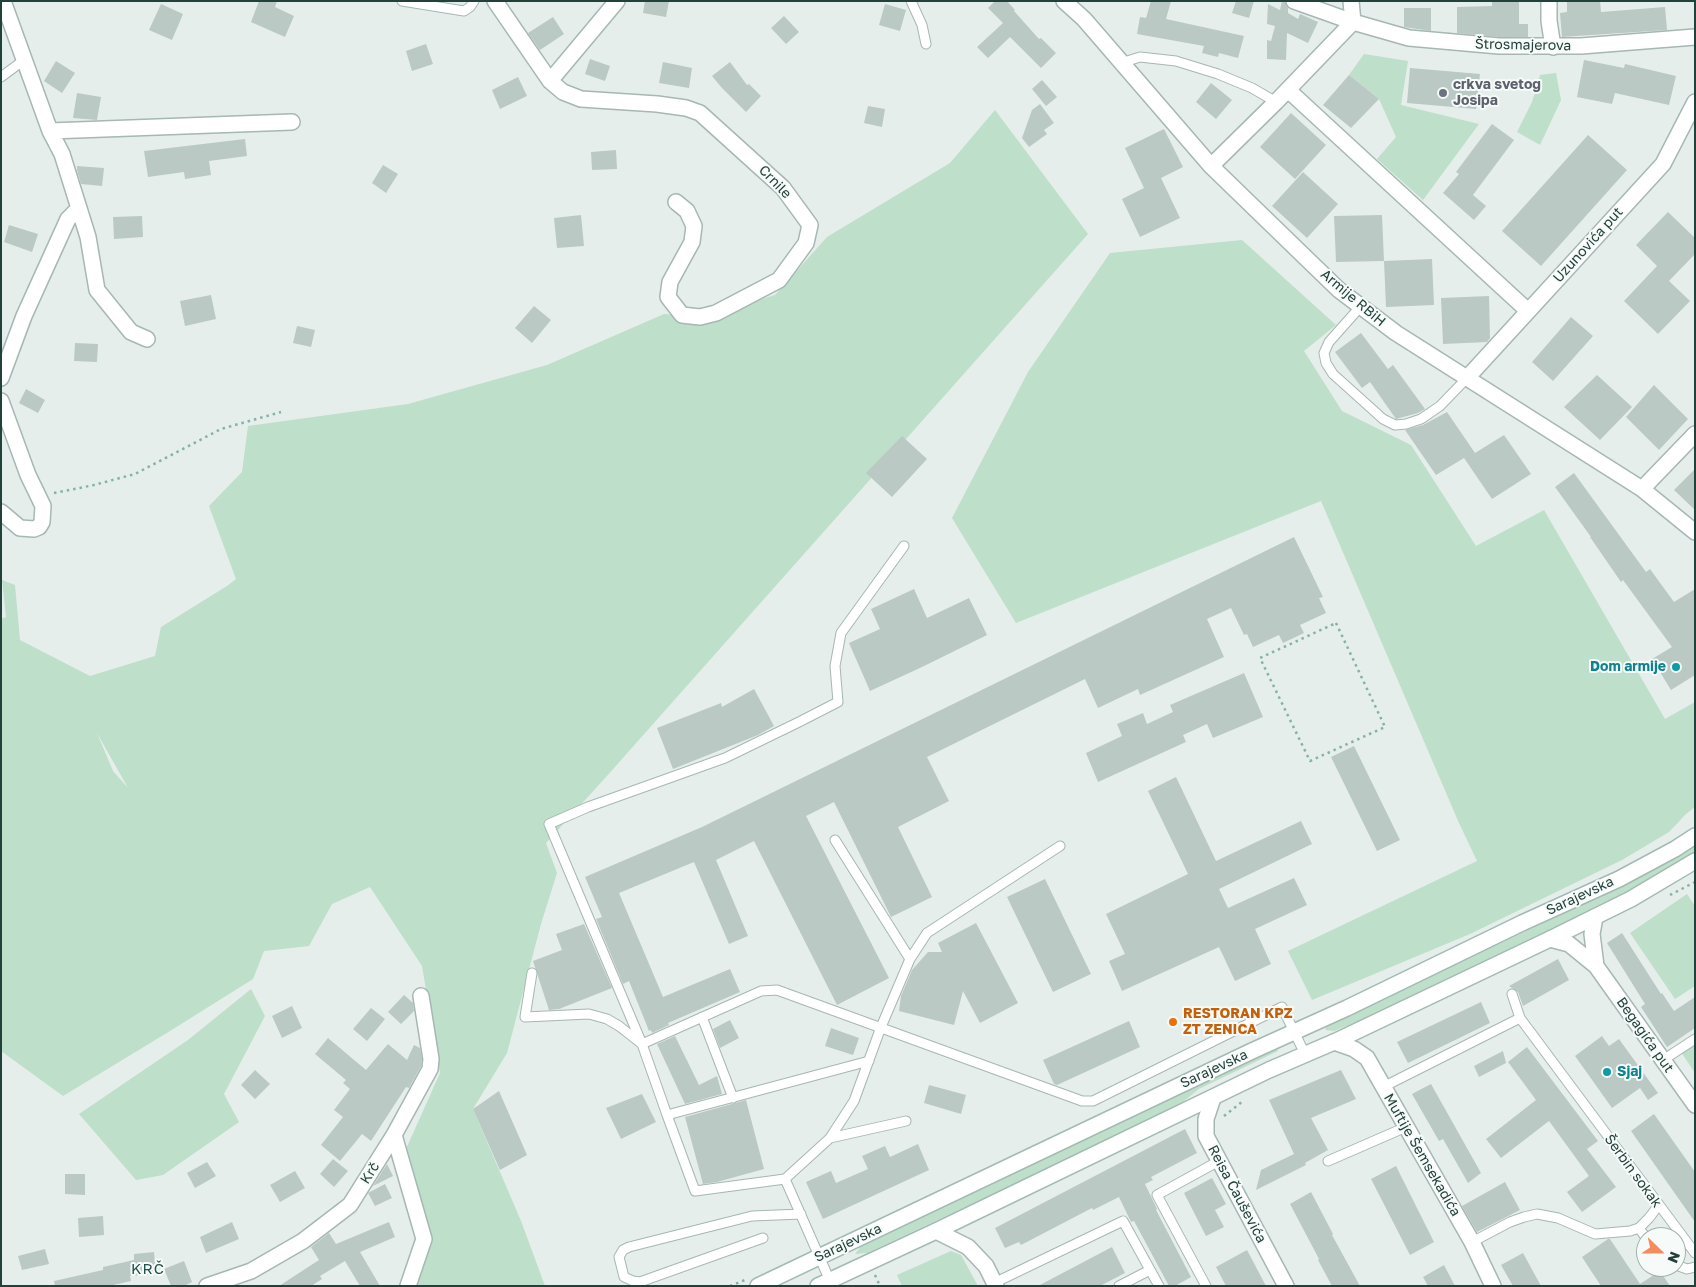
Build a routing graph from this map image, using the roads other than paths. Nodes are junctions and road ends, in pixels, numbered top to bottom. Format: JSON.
{"nodes":[{"id":1,"x":3,"y":1,"type":"edge"},
{"id":2,"x":402,"y":1,"type":"edge"},
{"id":3,"x":474,"y":1,"type":"edge"},
{"id":4,"x":495,"y":1,"type":"edge"},
{"id":5,"x":617,"y":1,"type":"edge"},
{"id":6,"x":911,"y":1,"type":"edge"},
{"id":7,"x":1064,"y":1,"type":"edge"},
{"id":8,"x":1294,"y":1,"type":"edge"},
{"id":9,"x":1351,"y":1,"type":"edge"},
{"id":10,"x":1549,"y":1,"type":"edge"},
{"id":11,"x":1353,"y":22,"type":"junction"},
{"id":12,"x":1695,"y":37,"type":"edge"},
{"id":13,"x":926,"y":44,"type":"dead end"},
{"id":14,"x":1554,"y":47,"type":"junction"},
{"id":15,"x":24,"y":60,"type":"junction"},
{"id":16,"x":1121,"y":63,"type":"junction"},
{"id":17,"x":1,"y":77,"type":"edge"},
{"id":18,"x":550,"y":82,"type":"junction"},
{"id":19,"x":1288,"y":90,"type":"junction"},
{"id":20,"x":1276,"y":102,"type":"junction"},
{"id":21,"x":1695,"y":102,"type":"edge"},
{"id":22,"x":292,"y":122,"type":"dead end"},
{"id":23,"x":50,"y":131,"type":"junction"},
{"id":24,"x":1211,"y":166,"type":"junction"},
{"id":25,"x":676,"y":202,"type":"dead end"},
{"id":26,"x":79,"y":208,"type":"junction"},
{"id":27,"x":1361,"y":306,"type":"junction"},
{"id":28,"x":1528,"y":311,"type":"junction"},
{"id":29,"x":147,"y":339,"type":"dead end"},
{"id":30,"x":1,"y":378,"type":"edge"},
{"id":31,"x":1467,"y":378,"type":"junction"},
{"id":32,"x":1,"y":401,"type":"edge"},
{"id":33,"x":1695,"y":434,"type":"edge"},
{"id":34,"x":1642,"y":490,"type":"junction"},
{"id":35,"x":1,"y":512,"type":"edge"},
{"id":36,"x":1695,"y":532,"type":"edge"},
{"id":37,"x":904,"y":546,"type":"dead end"},
{"id":38,"x":1695,"y":836,"type":"edge"},
{"id":39,"x":835,"y":840,"type":"dead end"},
{"id":40,"x":1060,"y":846,"type":"dead end"},
{"id":41,"x":1695,"y":861,"type":"edge"},
{"id":42,"x":1595,"y":917,"type":"junction"},
{"id":43,"x":1550,"y":939,"type":"junction"},
{"id":44,"x":910,"y":959,"type":"junction"},
{"id":45,"x":1596,"y":966,"type":"junction"},
{"id":46,"x":532,"y":973,"type":"dead end"},
{"id":47,"x":1512,"y":994,"type":"dead end"},
{"id":48,"x":421,"y":996,"type":"dead end"},
{"id":49,"x":702,"y":1017,"type":"junction"},
{"id":50,"x":1520,"y":1018,"type":"junction"},
{"id":51,"x":881,"y":1027,"type":"junction"},
{"id":52,"x":1293,"y":1032,"type":"junction"},
{"id":53,"x":1695,"y":1039,"type":"edge"},
{"id":54,"x":1334,"y":1042,"type":"junction"},
{"id":55,"x":642,"y":1044,"type":"junction"},
{"id":56,"x":1305,"y":1054,"type":"junction"},
{"id":57,"x":1663,"y":1060,"type":"junction"},
{"id":58,"x":869,"y":1061,"type":"junction"},
{"id":59,"x":1383,"y":1087,"type":"junction"},
{"id":60,"x":733,"y":1098,"type":"junction"},
{"id":61,"x":1213,"y":1098,"type":"junction"},
{"id":62,"x":1695,"y":1105,"type":"edge"},
{"id":63,"x":667,"y":1115,"type":"junction"},
{"id":64,"x":906,"y":1121,"type":"dead end"},
{"id":65,"x":1406,"y":1127,"type":"junction"},
{"id":66,"x":394,"y":1135,"type":"junction"},
{"id":67,"x":830,"y":1138,"type":"junction"},
{"id":68,"x":1219,"y":1161,"type":"junction"},
{"id":69,"x":1328,"y":1161,"type":"dead end"},
{"id":70,"x":785,"y":1179,"type":"junction"},
{"id":71,"x":1658,"y":1206,"type":"junction"},
{"id":72,"x":801,"y":1214,"type":"junction"},
{"id":73,"x":1640,"y":1227,"type":"edge"},
{"id":74,"x":1636,"y":1229,"type":"edge"},
{"id":75,"x":936,"y":1231,"type":"junction"},
{"id":76,"x":763,"y":1238,"type":"dead end"},
{"id":77,"x":1472,"y":1242,"type":"junction"},
{"id":78,"x":1695,"y":1253,"type":"edge"},
{"id":79,"x":819,"y":1256,"type":"junction"},
{"id":80,"x":1150,"y":1270,"type":"junction"},
{"id":81,"x":824,"y":1283,"type":"edge"},
{"id":82,"x":995,"y":1284,"type":"edge"},
{"id":83,"x":207,"y":1286,"type":"edge"},
{"id":84,"x":408,"y":1286,"type":"edge"},
{"id":85,"x":758,"y":1286,"type":"edge"},
{"id":86,"x":1119,"y":1286,"type":"edge"},
{"id":87,"x":1159,"y":1286,"type":"edge"},
{"id":88,"x":1206,"y":1286,"type":"edge"},
{"id":89,"x":1286,"y":1286,"type":"edge"},
{"id":90,"x":1493,"y":1286,"type":"edge"}],
"edges":[{"from":1,"to":15,"type":"street"},
{"from":2,"to":3,"type":"lane"},
{"from":4,"to":18,"type":"street","name":"Crnile"},
{"from":5,"to":18,"type":"street"},
{"from":6,"to":13,"type":"lane"},
{"from":7,"to":16,"type":"street","name":"Armije RBiH"},
{"from":8,"to":11,"type":"street","name":"Štrosmajerova"},
{"from":9,"to":11,"type":"street"},
{"from":10,"to":14,"type":"street"},
{"from":11,"to":14,"type":"street","name":"Štrosmajerova"},
{"from":11,"to":19,"type":"street"},
{"from":12,"to":14,"type":"street","name":"Štrosmajerova"},
{"from":15,"to":17,"type":"lane"},
{"from":15,"to":23,"type":"street"},
{"from":16,"to":20,"type":"lane"},
{"from":16,"to":24,"type":"street","name":"Armije RBiH"},
{"from":18,"to":25,"type":"street","name":"Crnile"},
{"from":19,"to":20,"type":"street"},
{"from":19,"to":28,"type":"street"},
{"from":20,"to":24,"type":"street"},
{"from":21,"to":28,"type":"street","name":"Uzunovića put"},
{"from":22,"to":23,"type":"street"},
{"from":23,"to":26,"type":"street"},
{"from":24,"to":27,"type":"street","name":"Armije RBiH"},
{"from":26,"to":29,"type":"street"},
{"from":26,"to":30,"type":"street"},
{"from":27,"to":31,"type":"street","name":"Armije RBiH"},
{"from":27,"to":31,"type":"lane"},
{"from":28,"to":31,"type":"street","name":"Uzunovića put"},
{"from":31,"to":34,"type":"street","name":"Armije RBiH"},
{"from":32,"to":35,"type":"street"},
{"from":33,"to":34,"type":"street"},
{"from":34,"to":36,"type":"street","name":"Armije RBiH"},
{"from":37,"to":55,"type":"lane"},
{"from":38,"to":52,"type":"street","name":"Sarajevska"},
{"from":39,"to":44,"type":"lane"},
{"from":40,"to":44,"type":"lane"},
{"from":41,"to":42,"type":"street","name":"Sarajevska"},
{"from":42,"to":43,"type":"street","name":"Sarajevska"},
{"from":42,"to":45,"type":"street","name":"Begagića put"},
{"from":43,"to":45,"type":"street","name":"Begagića put"},
{"from":43,"to":54,"type":"street","name":"Sarajevska"},
{"from":44,"to":51,"type":"lane"},
{"from":45,"to":57,"type":"street","name":"Begagića put"},
{"from":46,"to":55,"type":"lane"},
{"from":47,"to":50,"type":"lane","name":"Šerbin sokak"},
{"from":48,"to":66,"type":"street"},
{"from":49,"to":51,"type":"lane"},
{"from":49,"to":55,"type":"lane"},
{"from":49,"to":60,"type":"lane"},
{"from":50,"to":59,"type":"lane"},
{"from":50,"to":71,"type":"lane","name":"Šerbin sokak"},
{"from":51,"to":52,"type":"lane"},
{"from":51,"to":58,"type":"lane"},
{"from":52,"to":56,"type":"lane"},
{"from":52,"to":79,"type":"street","name":"Sarajevska"},
{"from":53,"to":57,"type":"lane"},
{"from":54,"to":56,"type":"street","name":"Sarajevska"},
{"from":54,"to":59,"type":"street","name":"Muftije Šemsekadića"},
{"from":55,"to":63,"type":"lane"},
{"from":56,"to":61,"type":"street","name":"Sarajevska"},
{"from":57,"to":62,"type":"street","name":"Begagića put"},
{"from":58,"to":60,"type":"lane"},
{"from":58,"to":67,"type":"lane"},
{"from":59,"to":65,"type":"street","name":"Muftije Šemsekadića"},
{"from":60,"to":63,"type":"lane"},
{"from":61,"to":68,"type":"street","name":"Reisa Čauševića"},
{"from":61,"to":75,"type":"street","name":"Sarajevska"},
{"from":63,"to":70,"type":"lane"},
{"from":64,"to":67,"type":"lane"},
{"from":65,"to":69,"type":"lane"},
{"from":65,"to":77,"type":"street","name":"Muftije Šemsekadića"},
{"from":66,"to":83,"type":"street","name":"Krč"},
{"from":66,"to":84,"type":"street","name":"Krč"},
{"from":67,"to":70,"type":"lane"},
{"from":68,"to":88,"type":"lane"},
{"from":68,"to":89,"type":"street","name":"Reisa Čauševića"},
{"from":70,"to":72,"type":"lane"},
{"from":71,"to":73,"type":"lane"},
{"from":71,"to":78,"type":"lane","name":"Šerbin sokak"},
{"from":72,"to":76,"type":"lane"},
{"from":72,"to":79,"type":"lane"},
{"from":74,"to":77,"type":"lane"},
{"from":75,"to":81,"type":"street","name":"Sarajevska"},
{"from":75,"to":82,"type":"street"},
{"from":77,"to":90,"type":"street","name":"Muftije Šemsekadića"},
{"from":79,"to":81,"type":"lane"},
{"from":79,"to":85,"type":"street","name":"Sarajevska"},
{"from":80,"to":82,"type":"lane"},
{"from":80,"to":86,"type":"lane"},
{"from":80,"to":87,"type":"lane"}]}
